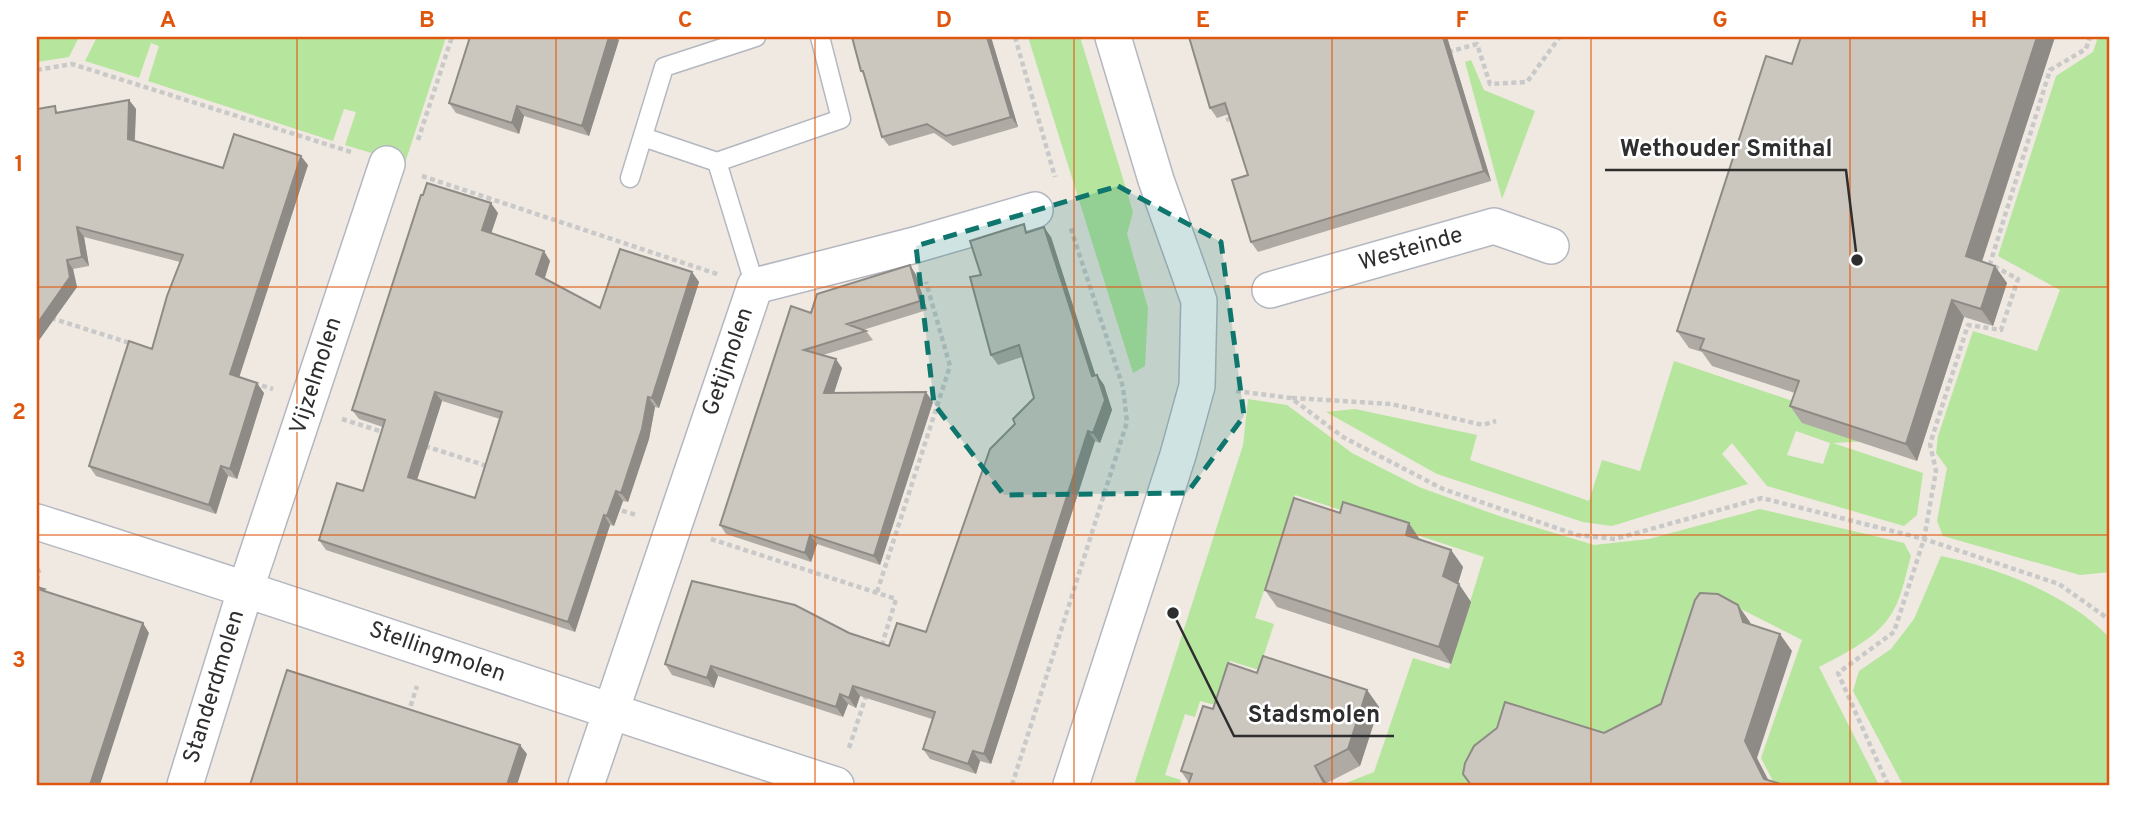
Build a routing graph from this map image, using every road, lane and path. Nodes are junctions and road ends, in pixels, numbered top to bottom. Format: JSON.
{"nodes":[{"id":1,"x":452,"y":37,"type":"edge"},
{"id":2,"x":756,"y":37,"type":"edge"},
{"id":3,"x":820,"y":37,"type":"edge"},
{"id":4,"x":1015,"y":37,"type":"edge"},
{"id":5,"x":1113,"y":37,"type":"edge"},
{"id":6,"x":2090,"y":37,"type":"edge"},
{"id":7,"x":1559,"y":38,"type":"edge"},
{"id":8,"x":1438,"y":55,"type":"edge"},
{"id":9,"x":1238,"y":116,"type":"edge"},
{"id":10,"x":1226,"y":120,"type":"edge"},
{"id":11,"x":422,"y":129,"type":"dead end"},
{"id":12,"x":643,"y":137,"type":"junction"},
{"id":13,"x":718,"y":162,"type":"junction"},
{"id":14,"x":387,"y":164,"type":"dead end"},
{"id":15,"x":630,"y":178,"type":"dead end"},
{"id":16,"x":1054,"y":205,"type":"junction"},
{"id":17,"x":915,"y":245,"type":"junction"},
{"id":18,"x":1552,"y":246,"type":"dead end"},
{"id":19,"x":755,"y":286,"type":"junction"},
{"id":20,"x":1270,"y":290,"type":"dead end"},
{"id":21,"x":46,"y":316,"type":"edge"},
{"id":22,"x":138,"y":346,"type":"edge"},
{"id":23,"x":243,"y":379,"type":"edge"},
{"id":24,"x":1197,"y":386,"type":"junction"},
{"id":25,"x":1291,"y":398,"type":"junction"},
{"id":26,"x":309,"y":400,"type":"junction"},
{"id":27,"x":1496,"y":421,"type":"dead end"},
{"id":28,"x":390,"y":434,"type":"edge"},
{"id":29,"x":415,"y":443,"type":"edge"},
{"id":30,"x":502,"y":471,"type":"edge"},
{"id":31,"x":607,"y":505,"type":"edge"},
{"id":32,"x":37,"y":522,"type":"edge"},
{"id":33,"x":673,"y":527,"type":"junction"},
{"id":34,"x":1924,"y":539,"type":"junction"},
{"id":35,"x":37,"y":568,"type":"edge"},
{"id":36,"x":37,"y":580,"type":"edge"},
{"id":37,"x":246,"y":588,"type":"junction"},
{"id":38,"x":877,"y":592,"type":"junction"},
{"id":39,"x":2110,"y":620,"type":"edge"},
{"id":40,"x":429,"y":650,"type":"junction"},
{"id":41,"x":880,"y":652,"type":"edge"},
{"id":42,"x":867,"y":692,"type":"edge"},
{"id":43,"x":610,"y":712,"type":"junction"},
{"id":44,"x":405,"y":724,"type":"edge"},
{"id":45,"x":841,"y":772,"type":"edge"},
{"id":46,"x":185,"y":785,"type":"edge"},
{"id":47,"x":586,"y":785,"type":"edge"},
{"id":48,"x":1012,"y":785,"type":"edge"},
{"id":49,"x":1071,"y":785,"type":"edge"},
{"id":50,"x":1888,"y":785,"type":"edge"}],
"edges":[{"from":1,"to":11,"type":"path"},
{"from":2,"to":12,"type":"lane"},
{"from":3,"to":13,"type":"lane"},
{"from":4,"to":16,"type":"path"},
{"from":5,"to":24,"type":"street"},
{"from":6,"to":34,"type":"path"},
{"from":7,"to":8,"type":"path"},
{"from":9,"to":10,"type":"path"},
{"from":12,"to":13,"type":"lane"},
{"from":12,"to":15,"type":"lane"},
{"from":13,"to":19,"type":"lane"},
{"from":14,"to":26,"type":"street","name":"Vijzelmolen"},
{"from":16,"to":17,"type":"street","name":"Getijmolen"},
{"from":16,"to":48,"type":"path"},
{"from":17,"to":19,"type":"street","name":"Getijmolen"},
{"from":17,"to":38,"type":"path"},
{"from":18,"to":20,"type":"street","name":"Westeinde"},
{"from":19,"to":33,"type":"street","name":"Getijmolen"},
{"from":21,"to":22,"type":"path"},
{"from":23,"to":26,"type":"path"},
{"from":24,"to":25,"type":"path"},
{"from":24,"to":49,"type":"street"},
{"from":25,"to":27,"type":"path"},
{"from":25,"to":34,"type":"path"},
{"from":26,"to":28,"type":"path"},
{"from":26,"to":37,"type":"street","name":"Vijzelmolen"},
{"from":29,"to":30,"type":"path"},
{"from":31,"to":33,"type":"path"},
{"from":32,"to":37,"type":"street","name":"Stellingmolen"},
{"from":33,"to":38,"type":"path"},
{"from":33,"to":43,"type":"street","name":"Getijmolen"},
{"from":34,"to":39,"type":"path"},
{"from":34,"to":50,"type":"path"},
{"from":35,"to":36,"type":"path"},
{"from":37,"to":40,"type":"street","name":"Stellingmolen"},
{"from":37,"to":46,"type":"street","name":"Standerdmolen"},
{"from":38,"to":41,"type":"path"},
{"from":40,"to":43,"type":"street","name":"Stellingmolen"},
{"from":40,"to":44,"type":"path"},
{"from":42,"to":45,"type":"path"},
{"from":43,"to":45,"type":"street","name":"Stellingmolen"},
{"from":43,"to":47,"type":"street","name":"Getijmolen"}]}
